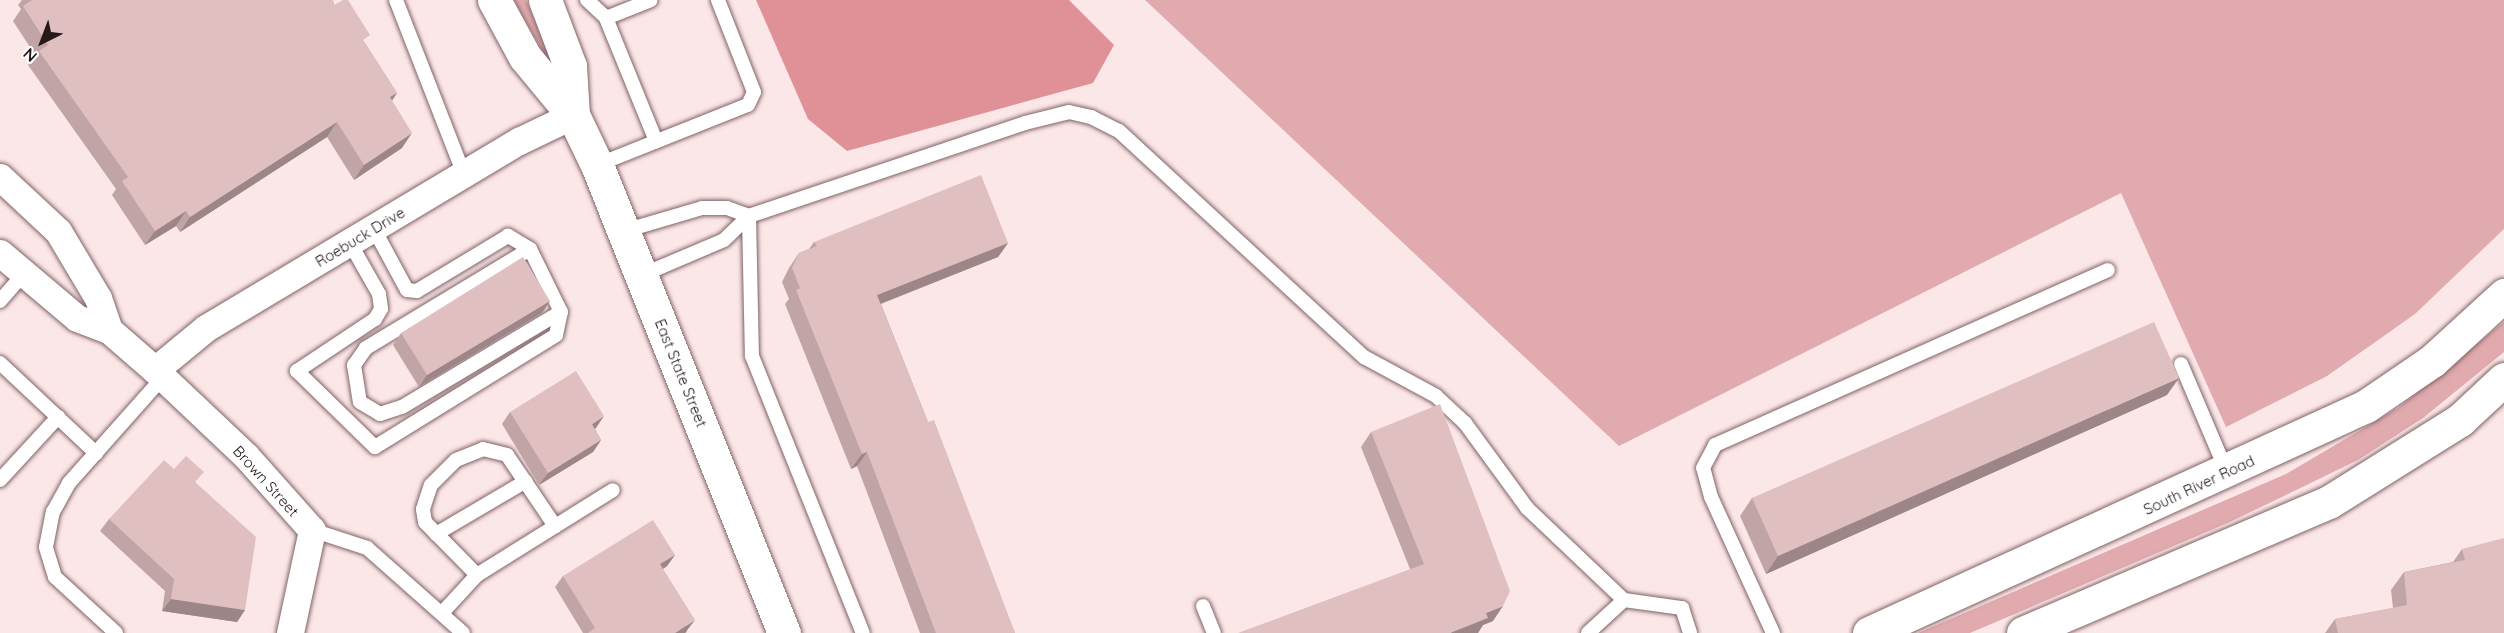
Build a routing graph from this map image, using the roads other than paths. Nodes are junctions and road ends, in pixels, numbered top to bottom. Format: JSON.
{"nodes":[{"id":1,"x":396,"y":0,"type":"edge"},
{"id":2,"x":494,"y":0,"type":"edge"},
{"id":3,"x":545,"y":0,"type":"edge"},
{"id":4,"x":587,"y":0,"type":"edge"},
{"id":5,"x":651,"y":0,"type":"edge"},
{"id":6,"x":718,"y":0,"type":"edge"},
{"id":7,"x":606,"y":18,"type":"junction"},
{"id":8,"x":573,"y":115,"type":"junction"},
{"id":9,"x":656,"y":141,"type":"junction"},
{"id":10,"x":597,"y":165,"type":"junction"},
{"id":11,"x":464,"y":174,"type":"junction"},
{"id":12,"x":0,"y":177,"type":"edge"},
{"id":13,"x":749,"y":216,"type":"junction"},
{"id":14,"x":374,"y":229,"type":"junction"},
{"id":15,"x":624,"y":231,"type":"junction"},
{"id":16,"x":350,"y":243,"type":"junction"},
{"id":17,"x":530,"y":249,"type":"junction"},
{"id":18,"x":0,"y":253,"type":"edge"},
{"id":19,"x":2108,"y":270,"type":"dead end"},
{"id":20,"x":642,"y":274,"type":"junction"},
{"id":21,"x":23,"y":275,"type":"junction"},
{"id":22,"x":2504,"y":295,"type":"edge"},
{"id":23,"x":0,"y":301,"type":"edge"},
{"id":24,"x":561,"y":312,"type":"junction"},
{"id":25,"x":110,"y":330,"type":"junction"},
{"id":26,"x":0,"y":363,"type":"edge"},
{"id":27,"x":2181,"y":364,"type":"dead end"},
{"id":28,"x":159,"y":374,"type":"junction"},
{"id":29,"x":2504,"y":379,"type":"edge"},
{"id":30,"x":58,"y":417,"type":"junction"},
{"id":31,"x":96,"y":453,"type":"junction"},
{"id":32,"x":2227,"y":472,"type":"junction"},
{"id":33,"x":0,"y":480,"type":"edge"},
{"id":34,"x":526,"y":482,"type":"junction"},
{"id":35,"x":613,"y":490,"type":"dead end"},
{"id":36,"x":555,"y":526,"type":"junction"},
{"id":37,"x":312,"y":530,"type":"junction"},
{"id":38,"x":436,"y":534,"type":"junction"},
{"id":39,"x":477,"y":574,"type":"junction"},
{"id":40,"x":1624,"y":600,"type":"junction"},
{"id":41,"x":1203,"y":606,"type":"dead end"},
{"id":42,"x":442,"y":613,"type":"junction"},
{"id":43,"x":116,"y":633,"type":"edge"},
{"id":44,"x":290,"y":633,"type":"edge"},
{"id":45,"x":463,"y":633,"type":"edge"},
{"id":46,"x":784,"y":633,"type":"edge"},
{"id":47,"x":863,"y":633,"type":"edge"},
{"id":48,"x":1214,"y":633,"type":"edge"},
{"id":49,"x":1588,"y":633,"type":"edge"},
{"id":50,"x":1690,"y":633,"type":"edge"},
{"id":51,"x":1773,"y":633,"type":"edge"},
{"id":52,"x":1869,"y":633,"type":"edge"},
{"id":53,"x":2023,"y":633,"type":"edge"}],
"edges":[{"from":1,"to":11,"type":"lane"},
{"from":2,"to":8,"type":"main road","name":"East State Street"},
{"from":3,"to":8,"type":"main road","name":"East State Street"},
{"from":4,"to":7,"type":"lane"},
{"from":5,"to":7,"type":"lane"},
{"from":6,"to":9,"type":"lane"},
{"from":7,"to":9,"type":"lane"},
{"from":8,"to":10,"type":"main road","name":"East State Street"},
{"from":8,"to":11,"type":"street","name":"Roebuck Drive"},
{"from":9,"to":10,"type":"lane"},
{"from":10,"to":15,"type":"main road","name":"East State Street"},
{"from":11,"to":14,"type":"street","name":"Roebuck Drive"},
{"from":12,"to":25,"type":"street","name":"Brown Street"},
{"from":13,"to":15,"type":"lane"},
{"from":13,"to":20,"type":"lane"},
{"from":13,"to":40,"type":"lane"},
{"from":13,"to":47,"type":"lane"},
{"from":14,"to":16,"type":"street","name":"Roebuck Drive"},
{"from":14,"to":17,"type":"lane"},
{"from":15,"to":20,"type":"main road","name":"East State Street"},
{"from":16,"to":24,"type":"lane"},
{"from":16,"to":28,"type":"street","name":"Roebuck Drive"},
{"from":17,"to":24,"type":"lane"},
{"from":17,"to":24,"type":"lane"},
{"from":18,"to":21,"type":"street","name":"Brown Street"},
{"from":19,"to":51,"type":"lane"},
{"from":20,"to":46,"type":"main road","name":"East State Street"},
{"from":21,"to":23,"type":"lane"},
{"from":21,"to":25,"type":"street","name":"Brown Street"},
{"from":22,"to":32,"type":"main road","name":"South River Road"},
{"from":25,"to":28,"type":"street","name":"Brown Street"},
{"from":26,"to":30,"type":"lane"},
{"from":27,"to":32,"type":"lane"},
{"from":28,"to":31,"type":"lane"},
{"from":28,"to":37,"type":"street","name":"Brown Street"},
{"from":29,"to":53,"type":"main road"},
{"from":30,"to":31,"type":"lane"},
{"from":30,"to":33,"type":"lane"},
{"from":31,"to":43,"type":"lane"},
{"from":32,"to":52,"type":"main road","name":"South River Road"},
{"from":34,"to":36,"type":"lane"},
{"from":34,"to":38,"type":"lane"},
{"from":34,"to":38,"type":"lane"},
{"from":35,"to":36,"type":"lane"},
{"from":36,"to":39,"type":"lane"},
{"from":37,"to":42,"type":"lane","name":"Brown Street"},
{"from":37,"to":44,"type":"street"},
{"from":38,"to":39,"type":"lane"},
{"from":39,"to":42,"type":"lane"},
{"from":40,"to":49,"type":"lane"},
{"from":40,"to":50,"type":"lane"},
{"from":41,"to":48,"type":"lane"},
{"from":42,"to":45,"type":"lane","name":"Brown Street"}]}
